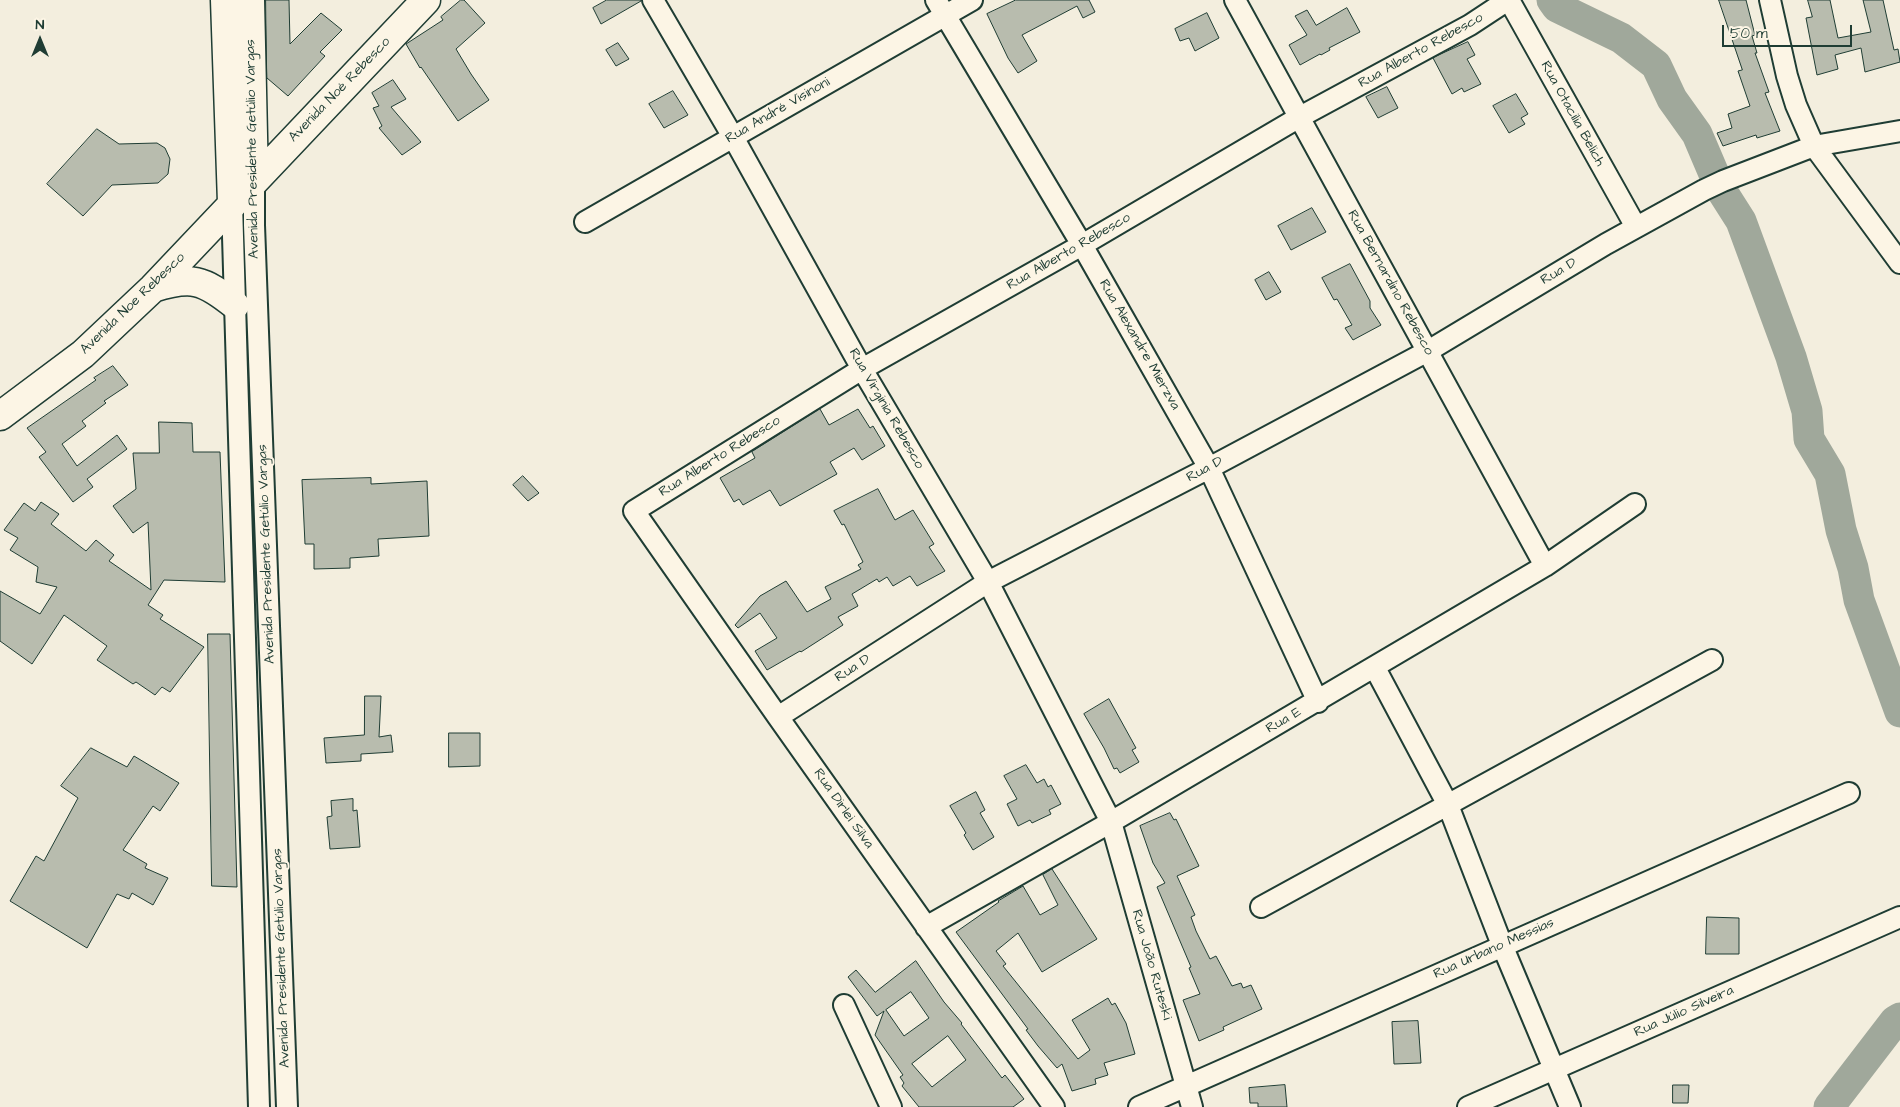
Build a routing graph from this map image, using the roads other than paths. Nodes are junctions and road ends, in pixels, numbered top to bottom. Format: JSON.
{"nodes":[{"id":1,"x":225,"y":0,"type":"edge"},
{"id":2,"x":250,"y":0,"type":"edge"},
{"id":3,"x":426,"y":0,"type":"edge"},
{"id":4,"x":653,"y":0,"type":"edge"},
{"id":5,"x":972,"y":0,"type":"edge"},
{"id":6,"x":1234,"y":0,"type":"edge"},
{"id":7,"x":1508,"y":0,"type":"edge"},
{"id":8,"x":1770,"y":0,"type":"edge"},
{"id":9,"x":941,"y":8,"type":"edge"},
{"id":10,"x":1298,"y":118,"type":"junction"},
{"id":11,"x":1900,"y":131,"type":"edge"},
{"id":12,"x":733,"y":137,"type":"junction"},
{"id":13,"x":1814,"y":146,"type":"junction"},
{"id":14,"x":254,"y":180,"type":"junction"},
{"id":15,"x":232,"y":203,"type":"junction"},
{"id":16,"x":584,"y":222,"type":"dead end"},
{"id":17,"x":1636,"y":227,"type":"junction"},
{"id":18,"x":1082,"y":245,"type":"junction"},
{"id":19,"x":1900,"y":263,"type":"edge"},
{"id":20,"x":153,"y":288,"type":"junction"},
{"id":21,"x":234,"y":305,"type":"junction"},
{"id":22,"x":1428,"y":351,"type":"junction"},
{"id":23,"x":862,"y":369,"type":"junction"},
{"id":24,"x":0,"y":416,"type":"edge"},
{"id":25,"x":1209,"y":468,"type":"junction"},
{"id":26,"x":1635,"y":504,"type":"dead end"},
{"id":27,"x":634,"y":511,"type":"joint"},
{"id":28,"x":1545,"y":566,"type":"junction"},
{"id":29,"x":267,"y":567,"type":"junction"},
{"id":30,"x":243,"y":568,"type":"junction"},
{"id":31,"x":988,"y":582,"type":"junction"},
{"id":32,"x":1712,"y":660,"type":"dead end"},
{"id":33,"x":1375,"y":668,"type":"junction"},
{"id":34,"x":1318,"y":702,"type":"junction"},
{"id":35,"x":778,"y":718,"type":"junction"},
{"id":36,"x":1849,"y":793,"type":"dead end"},
{"id":37,"x":1448,"y":805,"type":"junction"},
{"id":38,"x":1111,"y":822,"type":"junction"},
{"id":39,"x":1261,"y":907,"type":"dead end"},
{"id":40,"x":1900,"y":916,"type":"edge"},
{"id":41,"x":926,"y":927,"type":"junction"},
{"id":42,"x":1502,"y":945,"type":"junction"},
{"id":43,"x":844,"y":1005,"type":"dead end"},
{"id":44,"x":1554,"y":1069,"type":"junction"},
{"id":45,"x":1185,"y":1087,"type":"junction"},
{"id":46,"x":259,"y":1107,"type":"edge"},
{"id":47,"x":287,"y":1107,"type":"edge"},
{"id":48,"x":892,"y":1107,"type":"edge"},
{"id":49,"x":1054,"y":1107,"type":"edge"},
{"id":50,"x":1139,"y":1107,"type":"edge"},
{"id":51,"x":1192,"y":1107,"type":"edge"},
{"id":52,"x":1468,"y":1107,"type":"edge"},
{"id":53,"x":1570,"y":1107,"type":"edge"}],
"edges":[{"from":1,"to":15,"type":"main road","name":"Avenida Presidente Getúlio Vargas"},
{"from":2,"to":14,"type":"main road","name":"Avenida Presidente Getúlio Vargas"},
{"from":3,"to":14,"type":"main road","name":"Avenida Noé Rebesco"},
{"from":4,"to":12,"type":"street","name":"Rua Virginia Rebesco"},
{"from":5,"to":9,"type":"street","name":"Rua André Visinoni"},
{"from":6,"to":10,"type":"street","name":"Rua Bernardino Rebesco"},
{"from":7,"to":10,"type":"street","name":"Rua Alberto Rebesco"},
{"from":7,"to":17,"type":"street","name":"Rua Otacilia Belich"},
{"from":8,"to":13,"type":"street"},
{"from":9,"to":12,"type":"street","name":"Rua André Visinoni"},
{"from":9,"to":18,"type":"street","name":"Rua Alexandre Mierzva"},
{"from":10,"to":18,"type":"street","name":"Rua Alberto Rebesco"},
{"from":10,"to":22,"type":"street","name":"Rua Bernardino Rebesco"},
{"from":11,"to":13,"type":"street","name":"Rua D"},
{"from":12,"to":16,"type":"street","name":"Rua André Visinoni"},
{"from":12,"to":23,"type":"street","name":"Rua Virginia Rebesco"},
{"from":13,"to":17,"type":"street","name":"Rua D"},
{"from":13,"to":19,"type":"street"},
{"from":14,"to":15,"type":"main road","name":"Avenida Noe Rebesco"},
{"from":14,"to":29,"type":"street","name":"Avenida Presidente Getúlio Vargas"},
{"from":15,"to":20,"type":"main road","name":"Avenida Noe Rebesco"},
{"from":15,"to":21,"type":"street","name":"Avenida Presidente Getúlio Vargas"},
{"from":17,"to":22,"type":"street","name":"Rua D"},
{"from":18,"to":23,"type":"street","name":"Rua Alberto Rebesco"},
{"from":18,"to":25,"type":"street","name":"Rua Alexandre Mierzva"},
{"from":20,"to":21,"type":"main road"},
{"from":20,"to":24,"type":"main road","name":"Avenida Noe Rebesco"},
{"from":21,"to":30,"type":"street","name":"Avenida Presidente Getúlio Vargas"},
{"from":22,"to":25,"type":"street","name":"Rua D"},
{"from":22,"to":28,"type":"street","name":"Rua Bernardino Rebesco"},
{"from":23,"to":27,"type":"street","name":"Rua Alberto Rebesco"},
{"from":23,"to":31,"type":"street","name":"Rua Virginia Rebesco"},
{"from":25,"to":31,"type":"street","name":"Rua D"},
{"from":25,"to":34,"type":"street","name":"Rua Alexandre Mierzva"},
{"from":26,"to":28,"type":"street","name":"Rua E"},
{"from":27,"to":35,"type":"street","name":"Rua Dirlei Silva"},
{"from":28,"to":33,"type":"street","name":"Rua E"},
{"from":29,"to":30,"type":"street"},
{"from":29,"to":47,"type":"street","name":"Avenida Presidente Getúlio Vargas"},
{"from":30,"to":46,"type":"street","name":"Avenida Presidente Getúlio Vargas"},
{"from":31,"to":35,"type":"street","name":"Rua D"},
{"from":31,"to":38,"type":"street","name":"Rua Virginia Rebesco"},
{"from":32,"to":37,"type":"street"},
{"from":33,"to":34,"type":"street","name":"Rua E"},
{"from":33,"to":37,"type":"street"},
{"from":34,"to":38,"type":"street","name":"Rua E"},
{"from":35,"to":41,"type":"street","name":"Rua Dirlei Silva"},
{"from":36,"to":42,"type":"street","name":"Rua Urbano Messias"},
{"from":37,"to":39,"type":"street"},
{"from":37,"to":42,"type":"street"},
{"from":38,"to":41,"type":"street","name":"Rua E"},
{"from":38,"to":45,"type":"street","name":"Rua João Ruteski"},
{"from":40,"to":44,"type":"street","name":"Rua Júlio Silveira"},
{"from":41,"to":49,"type":"street","name":"Rua Dirlei Silva"},
{"from":42,"to":44,"type":"street"},
{"from":42,"to":45,"type":"street","name":"Rua Urbano Messias"},
{"from":43,"to":48,"type":"street"},
{"from":44,"to":52,"type":"street","name":"Rua Júlio Silveira"},
{"from":44,"to":53,"type":"street"},
{"from":45,"to":50,"type":"street","name":"Rua Urbano Messias"},
{"from":45,"to":51,"type":"street","name":"Rua João Ruteski"}]}
